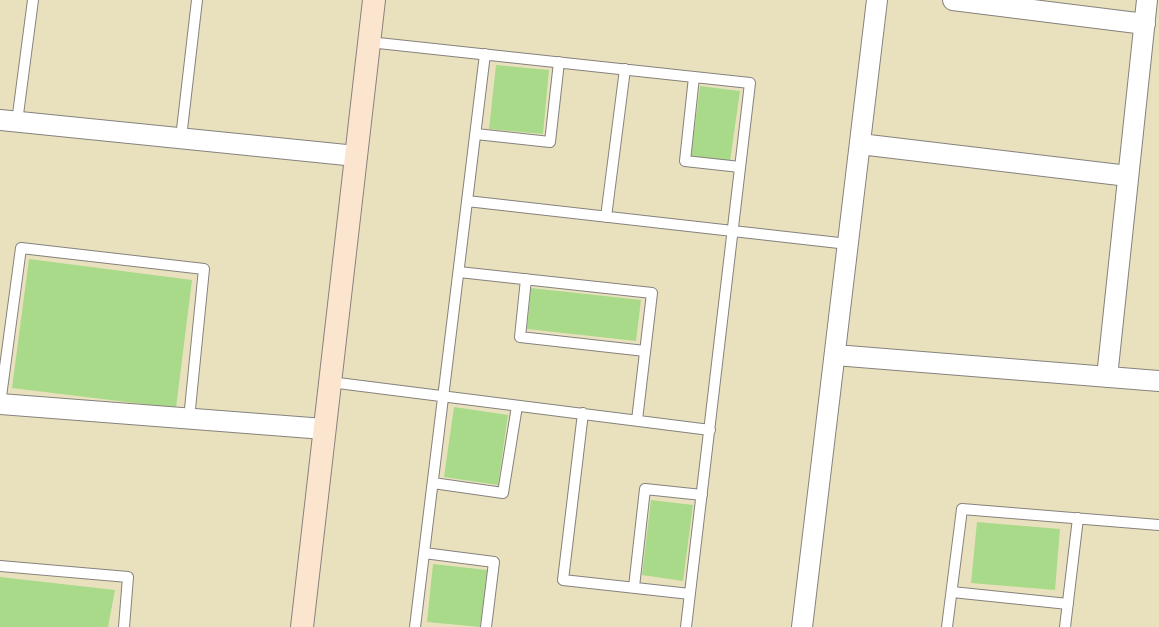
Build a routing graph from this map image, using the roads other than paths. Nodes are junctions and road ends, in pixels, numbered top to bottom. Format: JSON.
{"nodes":[{"id":1,"x":33,"y":0,"type":"edge"},
{"id":2,"x":198,"y":0,"type":"edge"},
{"id":3,"x":374,"y":0,"type":"edge"},
{"id":4,"x":877,"y":0,"type":"edge"},
{"id":5,"x":953,"y":0,"type":"edge"},
{"id":6,"x":1147,"y":0,"type":"edge"},
{"id":7,"x":1145,"y":24,"type":"junction"},
{"id":8,"x":369,"y":42,"type":"junction"},
{"id":9,"x":485,"y":54,"type":"junction"},
{"id":10,"x":560,"y":62,"type":"junction"},
{"id":11,"x":625,"y":69,"type":"junction"},
{"id":12,"x":694,"y":77,"type":"junction"},
{"id":13,"x":9,"y":121,"type":"edge"},
{"id":14,"x":476,"y":134,"type":"junction"},
{"id":15,"x":181,"y":138,"type":"junction"},
{"id":16,"x":860,"y":144,"type":"junction"},
{"id":17,"x":356,"y":156,"type":"junction"},
{"id":18,"x":740,"y":167,"type":"junction"},
{"id":19,"x":1128,"y":176,"type":"junction"},
{"id":20,"x":467,"y":201,"type":"junction"},
{"id":21,"x":606,"y":217,"type":"junction"},
{"id":22,"x":733,"y":231,"type":"junction"},
{"id":23,"x":848,"y":244,"type":"junction"},
{"id":24,"x":459,"y":272,"type":"junction"},
{"id":25,"x":526,"y":279,"type":"junction"},
{"id":26,"x":645,"y":351,"type":"junction"},
{"id":27,"x":835,"y":355,"type":"junction"},
{"id":28,"x":1107,"y":377,"type":"junction"},
{"id":29,"x":1159,"y":381,"type":"edge"},
{"id":30,"x":330,"y":382,"type":"junction"},
{"id":31,"x":443,"y":396,"type":"junction"},
{"id":32,"x":0,"y":404,"type":"edge"},
{"id":33,"x":517,"y":406,"type":"junction"},
{"id":34,"x":583,"y":414,"type":"junction"},
{"id":35,"x":189,"y":419,"type":"junction"},
{"id":36,"x":637,"y":420,"type":"junction"},
{"id":37,"x":324,"y":429,"type":"junction"},
{"id":38,"x":710,"y":430,"type":"junction"},
{"id":39,"x":433,"y":483,"type":"junction"},
{"id":40,"x":702,"y":495,"type":"junction"},
{"id":41,"x":1078,"y":518,"type":"junction"},
{"id":42,"x":1159,"y":525,"type":"edge"},
{"id":43,"x":424,"y":554,"type":"junction"},
{"id":44,"x":0,"y":566,"type":"edge"},
{"id":45,"x":634,"y":588,"type":"junction"},
{"id":46,"x":952,"y":592,"type":"junction"},
{"id":47,"x":690,"y":594,"type":"junction"},
{"id":48,"x":1068,"y":604,"type":"junction"},
{"id":49,"x":124,"y":627,"type":"edge"},
{"id":50,"x":302,"y":627,"type":"edge"},
{"id":51,"x":415,"y":627,"type":"edge"},
{"id":52,"x":486,"y":627,"type":"edge"},
{"id":53,"x":686,"y":627,"type":"edge"},
{"id":54,"x":802,"y":627,"type":"edge"},
{"id":55,"x":947,"y":627,"type":"edge"},
{"id":56,"x":1065,"y":627,"type":"edge"}],
"edges":[{"from":1,"to":13,"type":"lane"},
{"from":2,"to":15,"type":"lane"},
{"from":3,"to":8,"type":"street"},
{"from":4,"to":16,"type":"street"},
{"from":5,"to":7,"type":"street"},
{"from":6,"to":7,"type":"street"},
{"from":7,"to":19,"type":"street"},
{"from":8,"to":9,"type":"lane"},
{"from":8,"to":17,"type":"street"},
{"from":9,"to":10,"type":"lane"},
{"from":9,"to":14,"type":"lane"},
{"from":10,"to":11,"type":"lane"},
{"from":10,"to":14,"type":"lane"},
{"from":11,"to":12,"type":"lane"},
{"from":11,"to":21,"type":"lane"},
{"from":12,"to":18,"type":"lane"},
{"from":12,"to":18,"type":"lane"},
{"from":13,"to":15,"type":"street"},
{"from":14,"to":20,"type":"lane"},
{"from":15,"to":17,"type":"street"},
{"from":16,"to":19,"type":"street"},
{"from":16,"to":23,"type":"street"},
{"from":17,"to":30,"type":"street"},
{"from":18,"to":22,"type":"lane"},
{"from":19,"to":28,"type":"street"},
{"from":20,"to":21,"type":"lane"},
{"from":20,"to":24,"type":"lane"},
{"from":21,"to":22,"type":"lane"},
{"from":22,"to":23,"type":"lane"},
{"from":22,"to":38,"type":"lane"},
{"from":23,"to":27,"type":"street"},
{"from":24,"to":25,"type":"lane"},
{"from":24,"to":31,"type":"lane"},
{"from":25,"to":26,"type":"lane"},
{"from":25,"to":26,"type":"lane"},
{"from":26,"to":36,"type":"lane"},
{"from":27,"to":28,"type":"street"},
{"from":27,"to":54,"type":"street"},
{"from":28,"to":29,"type":"street"},
{"from":30,"to":31,"type":"lane"},
{"from":30,"to":37,"type":"street"},
{"from":31,"to":33,"type":"lane"},
{"from":31,"to":39,"type":"lane"},
{"from":32,"to":35,"type":"street"},
{"from":32,"to":35,"type":"lane"},
{"from":33,"to":34,"type":"lane"},
{"from":33,"to":39,"type":"lane"},
{"from":34,"to":36,"type":"lane"},
{"from":34,"to":45,"type":"lane"},
{"from":35,"to":37,"type":"street"},
{"from":36,"to":38,"type":"lane"},
{"from":37,"to":50,"type":"street"},
{"from":38,"to":40,"type":"lane"},
{"from":39,"to":43,"type":"lane"},
{"from":40,"to":45,"type":"lane"},
{"from":40,"to":47,"type":"lane"},
{"from":41,"to":42,"type":"lane"},
{"from":41,"to":46,"type":"lane"},
{"from":41,"to":48,"type":"lane"},
{"from":43,"to":51,"type":"lane"},
{"from":43,"to":52,"type":"lane"},
{"from":44,"to":49,"type":"lane"},
{"from":45,"to":47,"type":"lane"},
{"from":46,"to":48,"type":"lane"},
{"from":46,"to":55,"type":"lane"},
{"from":47,"to":53,"type":"lane"},
{"from":48,"to":56,"type":"lane"}]}
